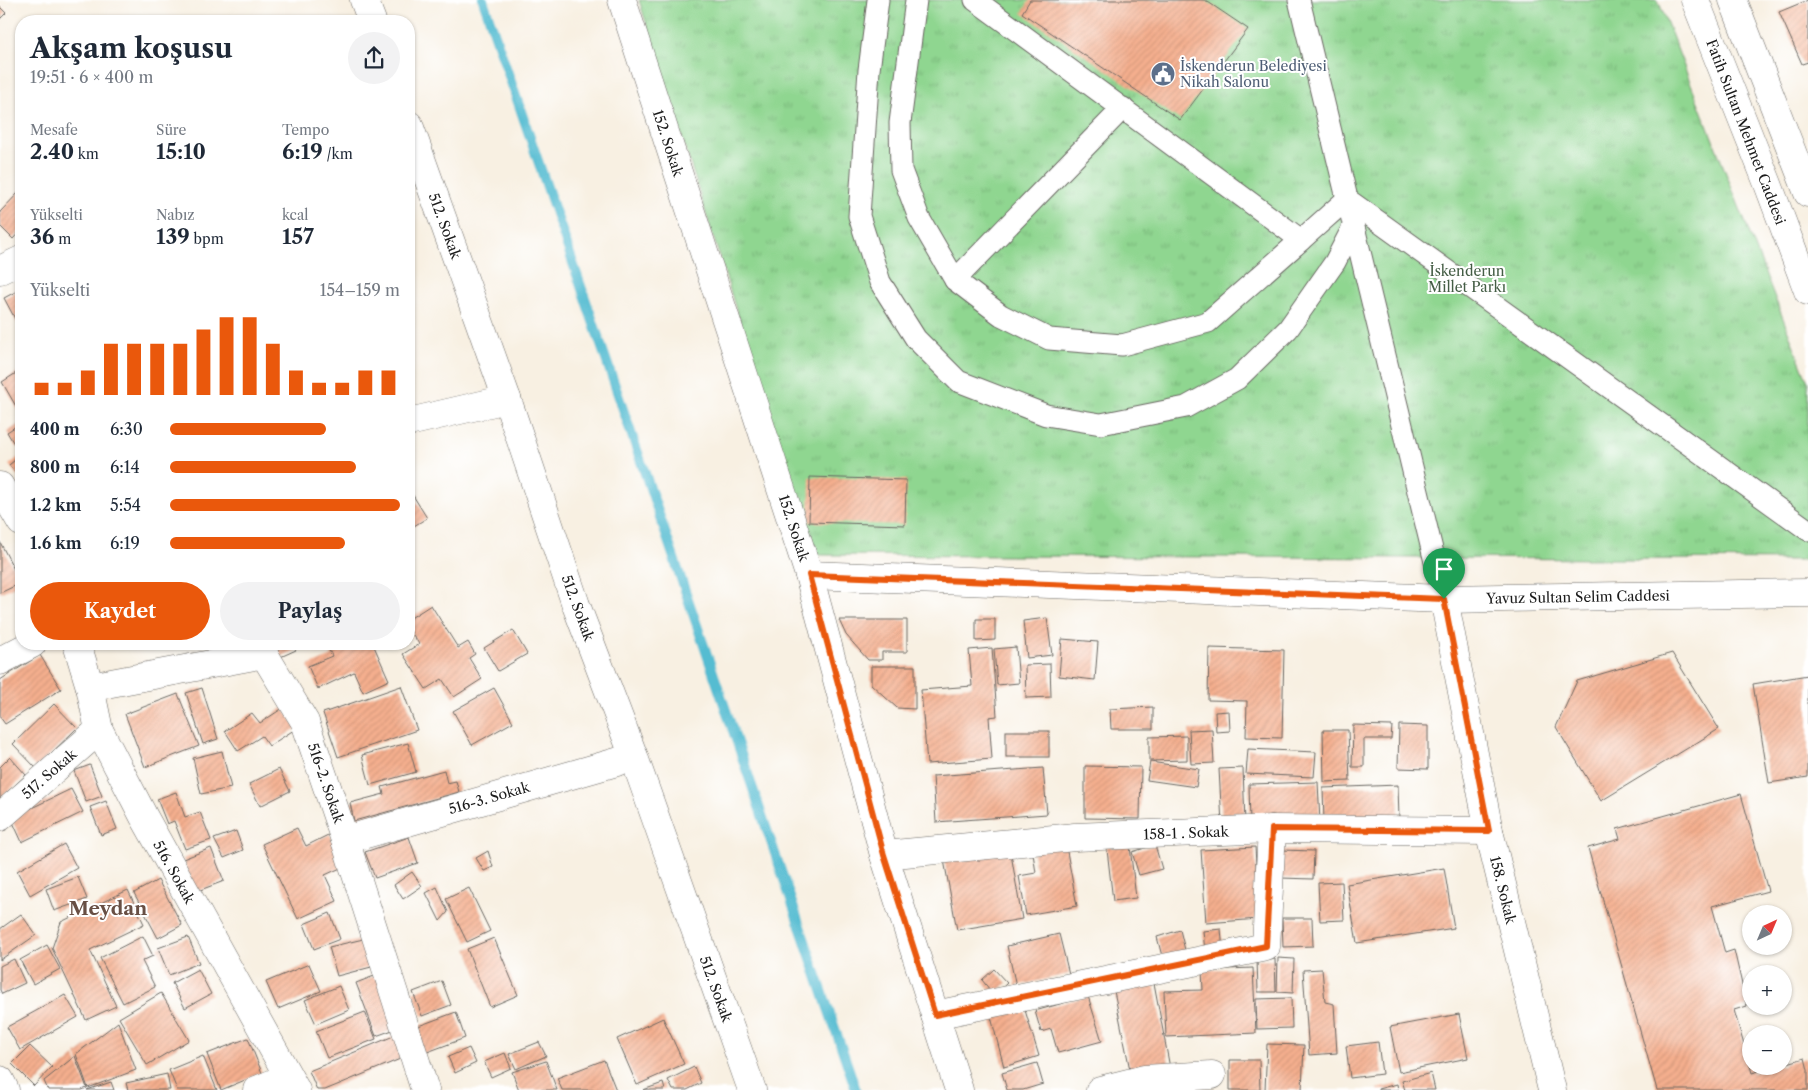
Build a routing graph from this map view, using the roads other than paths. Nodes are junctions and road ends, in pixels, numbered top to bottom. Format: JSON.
{"nodes":[{"id":1,"x":364,"y":0,"type":"edge"},
{"id":2,"x":622,"y":0,"type":"edge"},
{"id":3,"x":878,"y":0,"type":"edge"},
{"id":4,"x":916,"y":0,"type":"edge"},
{"id":5,"x":975,"y":0,"type":"edge"},
{"id":6,"x":1299,"y":0,"type":"edge"},
{"id":7,"x":1694,"y":0,"type":"edge"},
{"id":8,"x":1733,"y":0,"type":"edge"},
{"id":9,"x":370,"y":15,"type":"edge"},
{"id":10,"x":1123,"y":108,"type":"junction"},
{"id":11,"x":415,"y":142,"type":"edge"},
{"id":12,"x":1808,"y":193,"type":"edge"},
{"id":13,"x":1347,"y":199,"type":"junction"},
{"id":14,"x":1354,"y":227,"type":"junction"},
{"id":15,"x":1301,"y":240,"type":"junction"},
{"id":16,"x":15,"y":263,"type":"edge"},
{"id":17,"x":0,"y":270,"type":"edge"},
{"id":18,"x":955,"y":280,"type":"junction"},
{"id":19,"x":1808,"y":291,"type":"edge"},
{"id":20,"x":507,"y":399,"type":"junction"},
{"id":21,"x":415,"y":421,"type":"edge"},
{"id":22,"x":1,"y":489,"type":"edge"},
{"id":23,"x":15,"y":512,"type":"edge"},
{"id":24,"x":1808,"y":530,"type":"edge"},
{"id":25,"x":809,"y":575,"type":"junction"},
{"id":26,"x":1808,"y":593,"type":"edge"},
{"id":27,"x":1444,"y":599,"type":"junction"},
{"id":28,"x":21,"y":650,"type":"edge"},
{"id":29,"x":79,"y":650,"type":"edge"},
{"id":30,"x":0,"y":661,"type":"edge"},
{"id":31,"x":90,"y":686,"type":"junction"},
{"id":32,"x":99,"y":730,"type":"junction"},
{"id":33,"x":634,"y":757,"type":"junction"},
{"id":34,"x":0,"y":817,"type":"edge"},
{"id":35,"x":1272,"y":829,"type":"junction"},
{"id":36,"x":1489,"y":831,"type":"junction"},
{"id":37,"x":345,"y":840,"type":"junction"},
{"id":38,"x":884,"y":855,"type":"junction"},
{"id":39,"x":935,"y":1015,"type":"junction"},
{"id":40,"x":1212,"y":1075,"type":"dead end"},
{"id":41,"x":0,"y":1080,"type":"edge"},
{"id":42,"x":292,"y":1083,"type":"edge"},
{"id":43,"x":5,"y":1090,"type":"edge"},
{"id":44,"x":257,"y":1090,"type":"edge"},
{"id":45,"x":425,"y":1090,"type":"edge"},
{"id":46,"x":752,"y":1090,"type":"edge"},
{"id":47,"x":959,"y":1090,"type":"edge"},
{"id":48,"x":1100,"y":1090,"type":"edge"},
{"id":49,"x":1552,"y":1090,"type":"edge"}],
"edges":[{"from":1,"to":9,"type":"street"},
{"from":2,"to":25,"type":"street","name":"152. Sokak"},
{"from":3,"to":14,"type":"street"},
{"from":4,"to":18,"type":"street"},
{"from":5,"to":10,"type":"street"},
{"from":6,"to":13,"type":"street"},
{"from":7,"to":19,"type":"street","name":"Fatih Sultan Mehmet Caddesi"},
{"from":8,"to":12,"type":"street"},
{"from":10,"to":15,"type":"street"},
{"from":10,"to":18,"type":"street"},
{"from":11,"to":20,"type":"street","name":"512. Sokak"},
{"from":13,"to":14,"type":"street"},
{"from":13,"to":15,"type":"street"},
{"from":13,"to":24,"type":"street"},
{"from":14,"to":27,"type":"street"},
{"from":15,"to":18,"type":"street"},
{"from":16,"to":17,"type":"street"},
{"from":20,"to":21,"type":"street"},
{"from":20,"to":33,"type":"street","name":"512. Sokak"},
{"from":22,"to":23,"type":"street"},
{"from":25,"to":27,"type":"street","name":"Yavuz Sultan Selim Caddesi"},
{"from":25,"to":38,"type":"street","name":"152. Sokak"},
{"from":26,"to":27,"type":"street","name":"Yavuz Sultan Selim Caddesi"},
{"from":27,"to":36,"type":"street","name":"158. Sokak"},
{"from":28,"to":30,"type":"street"},
{"from":29,"to":31,"type":"street","name":"516. Sokak"},
{"from":31,"to":32,"type":"street","name":"516. Sokak"},
{"from":31,"to":37,"type":"street","name":"516-2. Sokak"},
{"from":32,"to":34,"type":"street","name":"517. Sokak"},
{"from":32,"to":42,"type":"street","name":"516. Sokak"},
{"from":33,"to":37,"type":"street","name":"516-3. Sokak"},
{"from":33,"to":46,"type":"street","name":"512. Sokak"},
{"from":35,"to":36,"type":"street","name":"158-1 . Sokak"},
{"from":35,"to":38,"type":"street","name":"158-1 . Sokak"},
{"from":35,"to":39,"type":"street"},
{"from":36,"to":49,"type":"street","name":"158. Sokak"},
{"from":37,"to":45,"type":"street","name":"516-2. Sokak"},
{"from":38,"to":39,"type":"street","name":"152. Sokak"},
{"from":39,"to":47,"type":"street","name":"152. Sokak"},
{"from":40,"to":48,"type":"street"},
{"from":41,"to":43,"type":"street"},
{"from":42,"to":44,"type":"street"}]}
